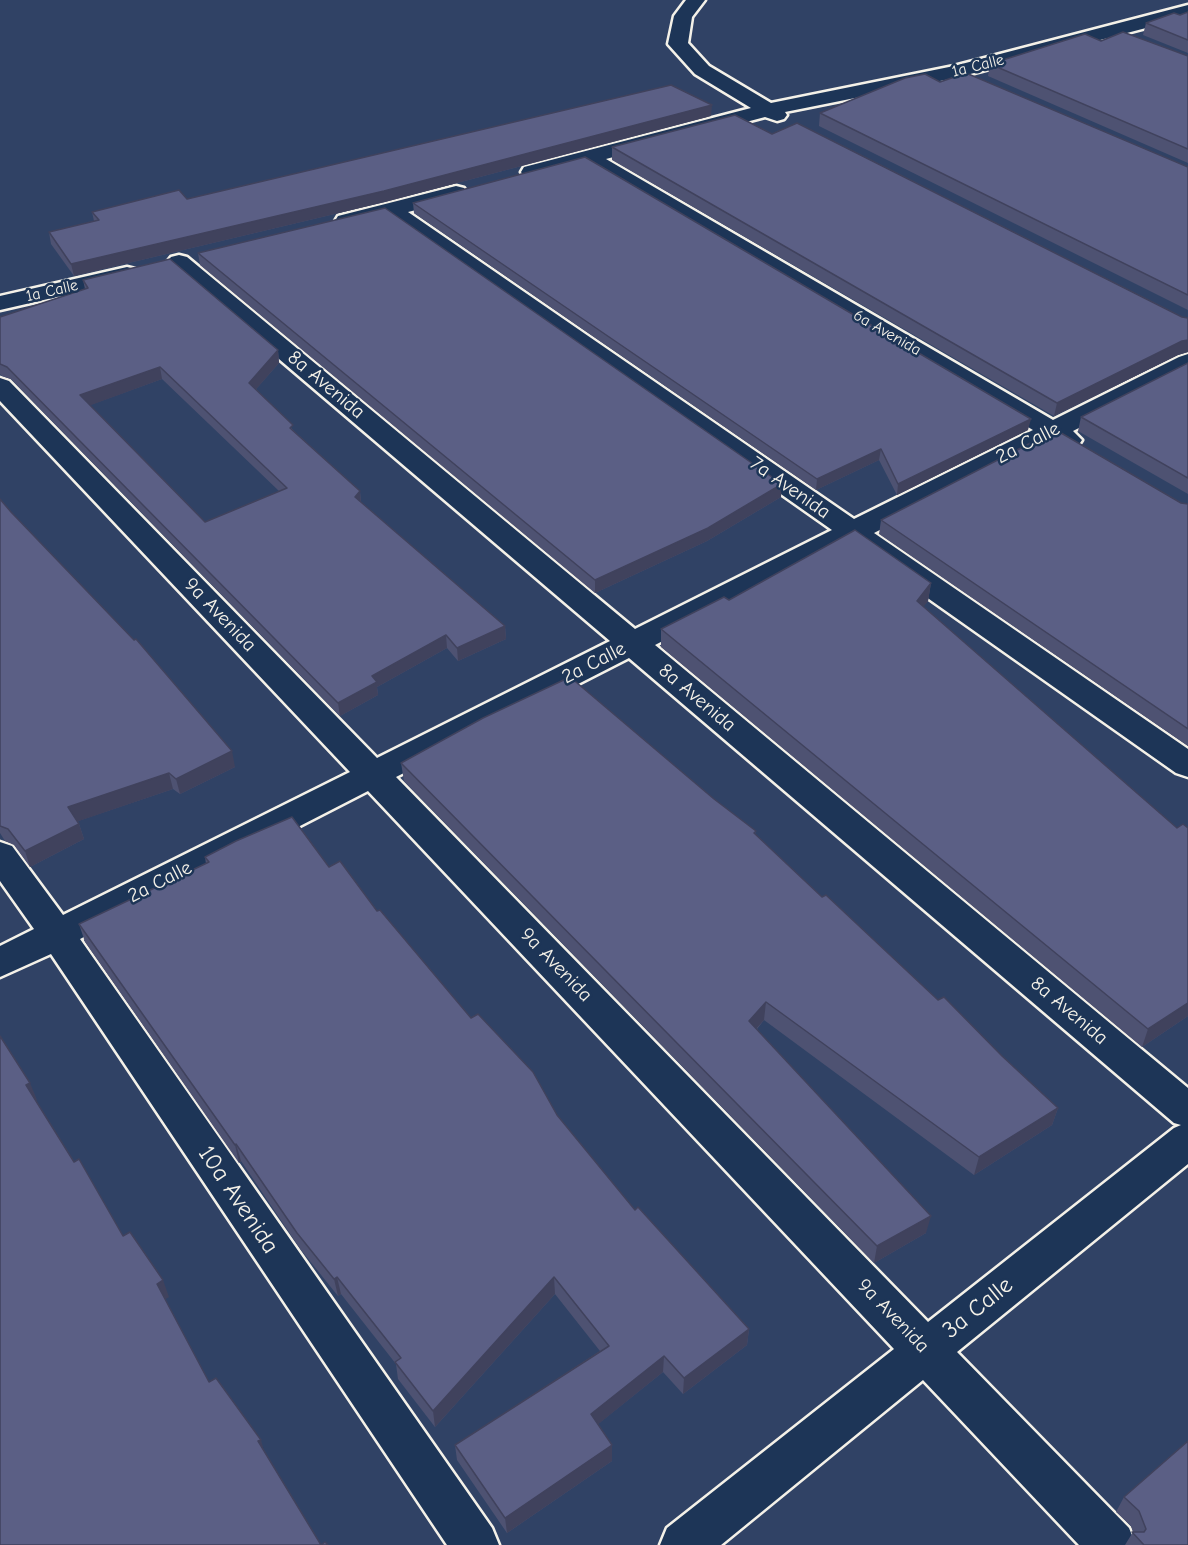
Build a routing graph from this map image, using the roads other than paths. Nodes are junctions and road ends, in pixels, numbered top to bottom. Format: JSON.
{"nodes":[{"id":1,"x":696,"y":0,"type":"edge"},
{"id":2,"x":1188,"y":11,"type":"edge"},
{"id":3,"x":1112,"y":32,"type":"junction"},
{"id":4,"x":1144,"y":45,"type":"edge"},
{"id":5,"x":955,"y":72,"type":"junction"},
{"id":6,"x":986,"y":86,"type":"edge"},
{"id":7,"x":766,"y":110,"type":"junction"},
{"id":8,"x":798,"y":126,"type":"edge"},
{"id":9,"x":587,"y":157,"type":"junction"},
{"id":10,"x":506,"y":179,"type":"edge"},
{"id":11,"x":472,"y":188,"type":"edge"},
{"id":12,"x":392,"y":210,"type":"junction"},
{"id":13,"x":324,"y":227,"type":"edge"},
{"id":14,"x":171,"y":264,"type":"joint"},
{"id":15,"x":0,"y":303,"type":"edge"},
{"id":16,"x":1188,"y":362,"type":"edge"},
{"id":17,"x":0,"y":386,"type":"edge"},
{"id":18,"x":1053,"y":430,"type":"junction"},
{"id":19,"x":1092,"y":453,"type":"edge"},
{"id":20,"x":853,"y":532,"type":"junction"},
{"id":21,"x":633,"y":643,"type":"junction"},
{"id":22,"x":1188,"y":765,"type":"edge"},
{"id":23,"x":373,"y":774,"type":"junction"},
{"id":24,"x":0,"y":855,"type":"edge"},
{"id":25,"x":57,"y":934,"type":"junction"},
{"id":26,"x":0,"y":963,"type":"edge"},
{"id":27,"x":1188,"y":1111,"type":"edge"},
{"id":28,"x":1188,"y":1140,"type":"edge"},
{"id":29,"x":926,"y":1350,"type":"junction"},
{"id":30,"x":475,"y":1545,"type":"edge"},
{"id":31,"x":684,"y":1545,"type":"edge"},
{"id":32,"x":1112,"y":1545,"type":"edge"}],
"edges":[{"from":1,"to":7,"type":"street"},
{"from":2,"to":3,"type":"street","name":"1a Calle"},
{"from":3,"to":4,"type":"street"},
{"from":3,"to":5,"type":"street","name":"1a Calle"},
{"from":5,"to":6,"type":"street"},
{"from":5,"to":7,"type":"street","name":"1a Calle"},
{"from":7,"to":8,"type":"street"},
{"from":7,"to":9,"type":"street","name":"1a Calle"},
{"from":9,"to":10,"type":"street","name":"1a Calle"},
{"from":9,"to":18,"type":"street","name":"6a Avenida"},
{"from":11,"to":12,"type":"street"},
{"from":12,"to":13,"type":"street"},
{"from":12,"to":20,"type":"street","name":"7a Avenida"},
{"from":14,"to":15,"type":"street","name":"1a Calle"},
{"from":14,"to":21,"type":"street","name":"8a Avenida"},
{"from":16,"to":18,"type":"street","name":"2a Calle"},
{"from":17,"to":23,"type":"street","name":"9a Avenida"},
{"from":18,"to":19,"type":"street","name":"6a Avenida"},
{"from":18,"to":20,"type":"street","name":"2a Calle"},
{"from":20,"to":21,"type":"street","name":"2a Calle"},
{"from":20,"to":22,"type":"street","name":"7a Avenida"},
{"from":21,"to":23,"type":"street","name":"2a Calle"},
{"from":21,"to":27,"type":"street","name":"8a Avenida"},
{"from":23,"to":25,"type":"street","name":"2a Calle"},
{"from":23,"to":29,"type":"street","name":"9a Avenida"},
{"from":24,"to":25,"type":"street","name":"10a Avenida"},
{"from":25,"to":26,"type":"street","name":"2a Calle"},
{"from":25,"to":30,"type":"street","name":"10a Avenida"},
{"from":28,"to":29,"type":"street","name":"3a Calle"},
{"from":29,"to":31,"type":"street","name":"3a Calle"},
{"from":29,"to":32,"type":"street","name":"9a Avenida"}]}
